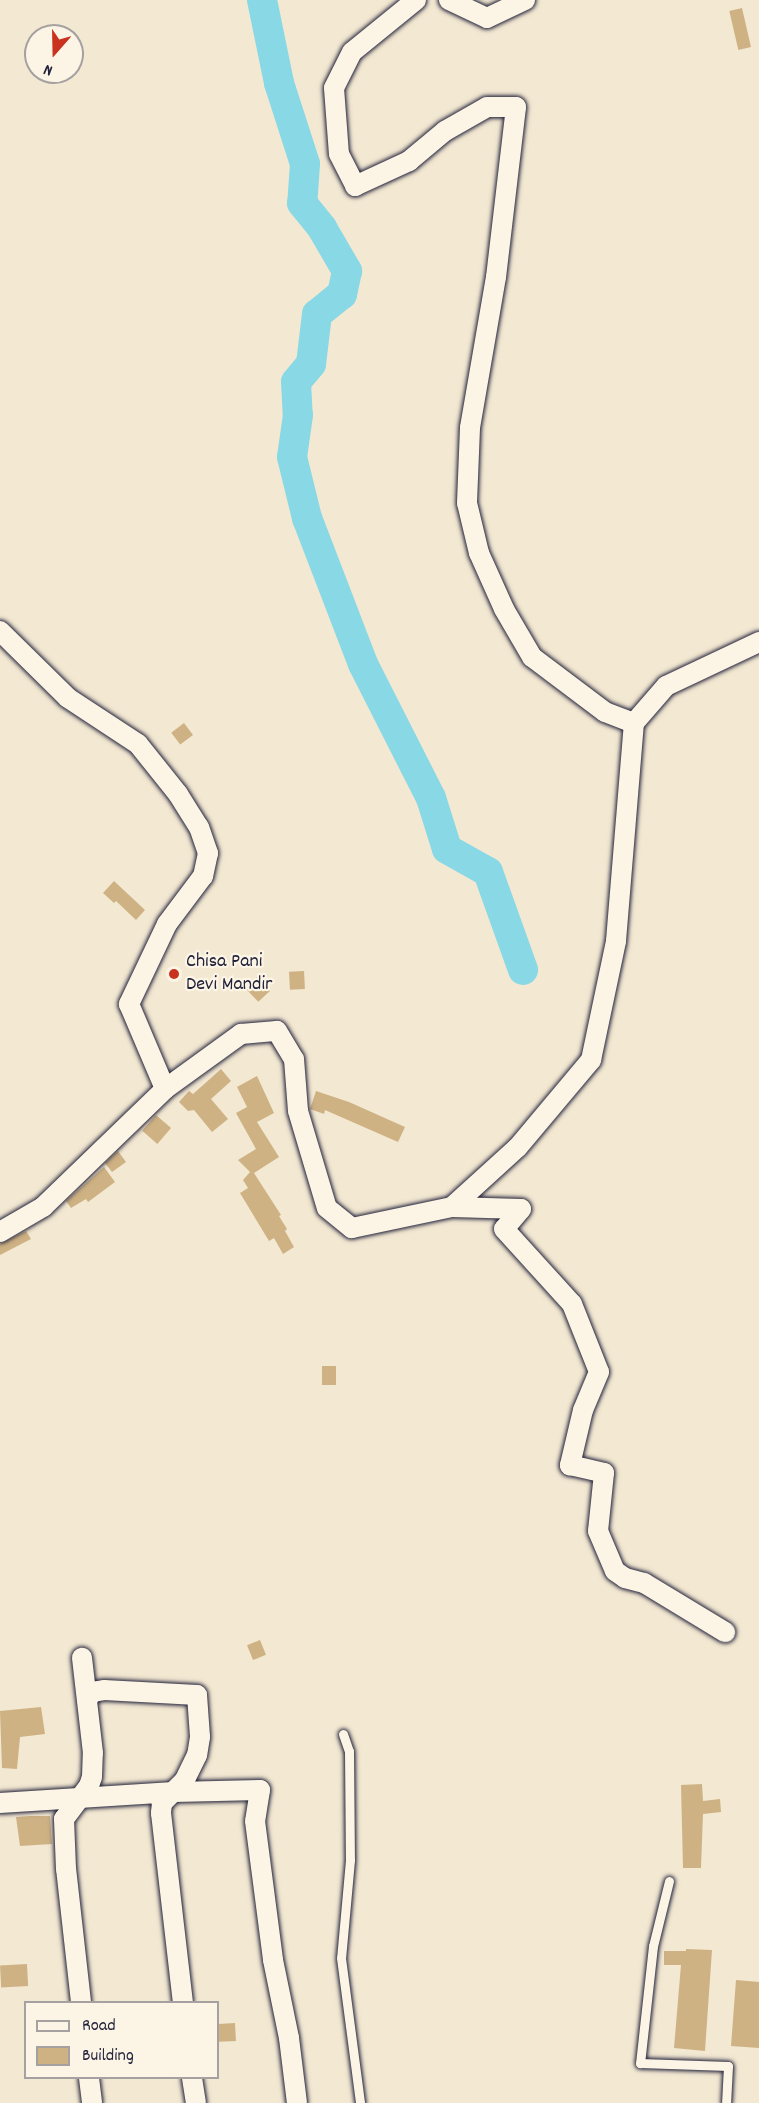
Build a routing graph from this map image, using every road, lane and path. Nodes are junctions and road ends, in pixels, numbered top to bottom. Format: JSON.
{"nodes":[{"id":1,"x":416,"y":0,"type":"edge"},
{"id":2,"x":449,"y":0,"type":"edge"},
{"id":3,"x":525,"y":0,"type":"edge"},
{"id":4,"x":0,"y":631,"type":"edge"},
{"id":5,"x":759,"y":642,"type":"edge"},
{"id":6,"x":634,"y":723,"type":"junction"},
{"id":7,"x":165,"y":1089,"type":"junction"},
{"id":8,"x":452,"y":1207,"type":"junction"},
{"id":9,"x":0,"y":1232,"type":"edge"},
{"id":10,"x":725,"y":1632,"type":"dead end"},
{"id":11,"x":82,"y":1658,"type":"dead end"},
{"id":12,"x":87,"y":1700,"type":"junction"},
{"id":13,"x":343,"y":1734,"type":"dead end"},
{"id":14,"x":174,"y":1792,"type":"junction"},
{"id":15,"x":79,"y":1798,"type":"junction"},
{"id":16,"x":0,"y":1803,"type":"edge"},
{"id":17,"x":669,"y":1881,"type":"dead end"},
{"id":18,"x":81,"y":2001,"type":"edge"},
{"id":19,"x":183,"y":2001,"type":"edge"},
{"id":20,"x":89,"y":2079,"type":"edge"},
{"id":21,"x":192,"y":2079,"type":"edge"},
{"id":22,"x":92,"y":2103,"type":"edge"},
{"id":23,"x":195,"y":2103,"type":"edge"},
{"id":24,"x":297,"y":2103,"type":"edge"},
{"id":25,"x":360,"y":2103,"type":"edge"},
{"id":26,"x":726,"y":2103,"type":"edge"}],
"edges":[{"from":1,"to":6,"type":"street"},
{"from":2,"to":3,"type":"street"},
{"from":4,"to":7,"type":"street"},
{"from":5,"to":6,"type":"street"},
{"from":6,"to":8,"type":"street"},
{"from":7,"to":8,"type":"street"},
{"from":7,"to":9,"type":"street"},
{"from":8,"to":10,"type":"street"},
{"from":11,"to":12,"type":"street"},
{"from":12,"to":14,"type":"street"},
{"from":12,"to":15,"type":"street"},
{"from":13,"to":25,"type":"lane"},
{"from":14,"to":15,"type":"street"},
{"from":14,"to":19,"type":"street"},
{"from":14,"to":24,"type":"street"},
{"from":15,"to":16,"type":"street"},
{"from":15,"to":18,"type":"street"},
{"from":17,"to":26,"type":"lane"},
{"from":20,"to":22,"type":"street"},
{"from":21,"to":23,"type":"street"}]}
